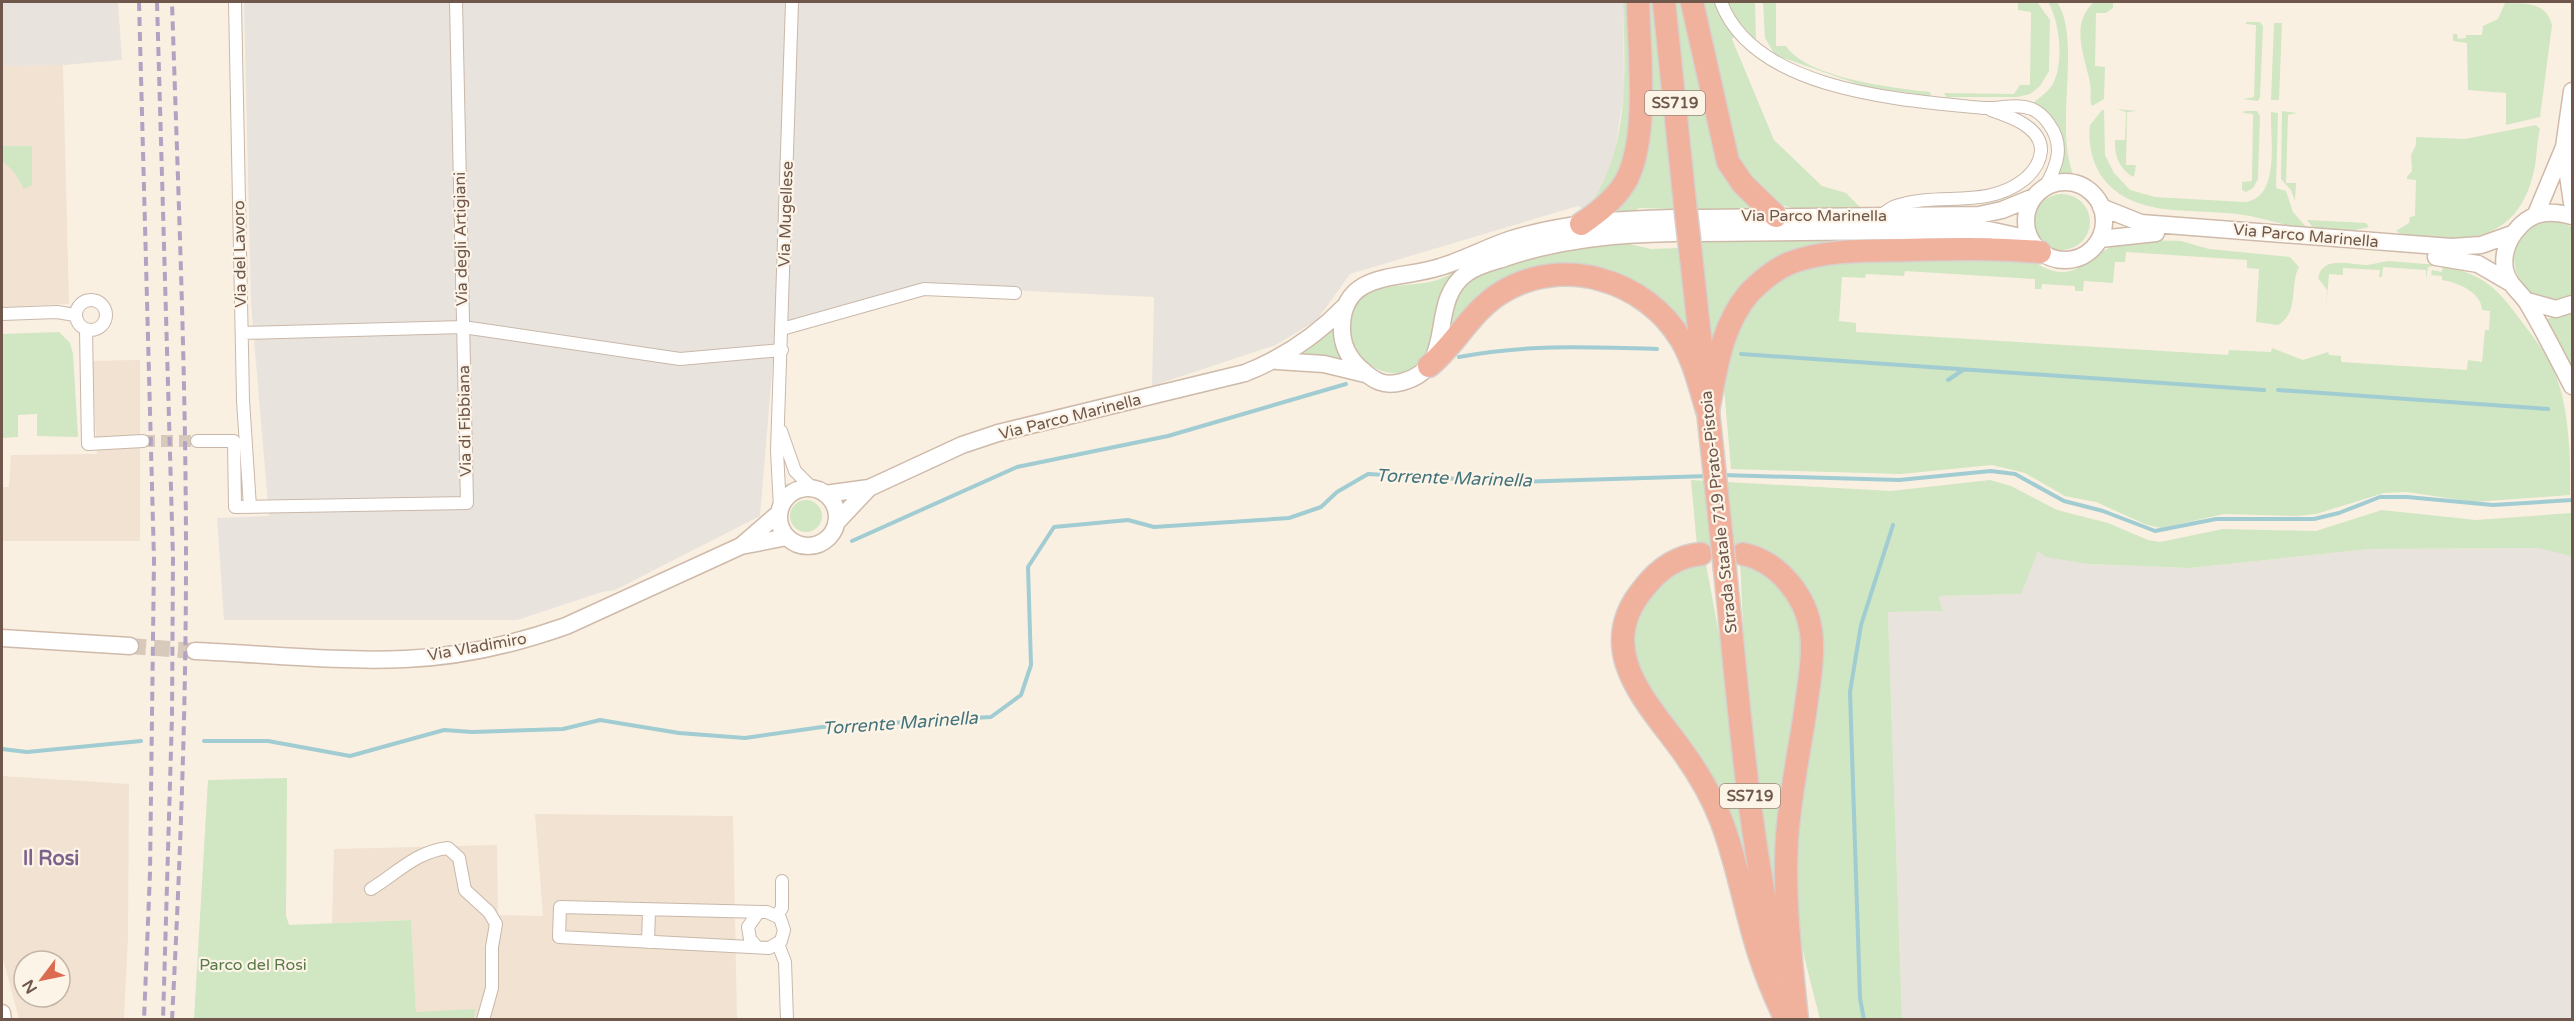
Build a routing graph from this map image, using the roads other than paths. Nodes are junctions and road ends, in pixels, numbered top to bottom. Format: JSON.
{"nodes":[{"id":1,"x":235,"y":2,"type":"edge"},
{"id":2,"x":456,"y":2,"type":"edge"},
{"id":3,"x":792,"y":2,"type":"edge"},
{"id":4,"x":1638,"y":2,"type":"edge"},
{"id":5,"x":1664,"y":2,"type":"edge"},
{"id":6,"x":1692,"y":2,"type":"edge"},
{"id":7,"x":1721,"y":2,"type":"edge"},
{"id":8,"x":2572,"y":91,"type":"edge"},
{"id":9,"x":1987,"y":108,"type":"junction"},
{"id":10,"x":2564,"y":147,"type":"junction"},
{"id":11,"x":2039,"y":192,"type":"junction"},
{"id":12,"x":2572,"y":203,"type":"edge"},
{"id":13,"x":2102,"y":207,"type":"junction"},
{"id":14,"x":2536,"y":214,"type":"junction"},
{"id":15,"x":1776,"y":216,"type":"junction"},
{"id":16,"x":1880,"y":216,"type":"junction"},
{"id":17,"x":2572,"y":216,"type":"edge"},
{"id":18,"x":1687,"y":221,"type":"junction"},
{"id":19,"x":1581,"y":224,"type":"junction"},
{"id":20,"x":2512,"y":234,"type":"junction"},
{"id":21,"x":2100,"y":239,"type":"junction"},
{"id":22,"x":2035,"y":245,"type":"junction"},
{"id":23,"x":2510,"y":282,"type":"junction"},
{"id":24,"x":1015,"y":293,"type":"dead end"},
{"id":25,"x":2527,"y":301,"type":"junction"},
{"id":26,"x":2572,"y":304,"type":"edge"},
{"id":27,"x":1345,"y":306,"type":"junction"},
{"id":28,"x":2,"y":314,"type":"edge"},
{"id":29,"x":75,"y":315,"type":"junction"},
{"id":30,"x":463,"y":327,"type":"junction"},
{"id":31,"x":782,"y":329,"type":"junction"},
{"id":32,"x":86,"y":330,"type":"junction"},
{"id":33,"x":242,"y":333,"type":"junction"},
{"id":34,"x":782,"y":350,"type":"junction"},
{"id":35,"x":1277,"y":361,"type":"junction"},
{"id":36,"x":1429,"y":366,"type":"junction"},
{"id":37,"x":1366,"y":374,"type":"junction"},
{"id":38,"x":2572,"y":386,"type":"edge"},
{"id":39,"x":1708,"y":411,"type":"junction"},
{"id":40,"x":779,"y":427,"type":"junction"},
{"id":41,"x":143,"y":441,"type":"tunnel mouth"},
{"id":42,"x":197,"y":441,"type":"tunnel mouth"},
{"id":43,"x":869,"y":488,"type":"junction"},
{"id":44,"x":819,"y":491,"type":"junction"},
{"id":45,"x":250,"y":507,"type":"junction"},
{"id":46,"x":780,"y":510,"type":"junction"},
{"id":47,"x":836,"y":523,"type":"junction"},
{"id":48,"x":787,"y":537,"type":"junction"},
{"id":49,"x":741,"y":546,"type":"junction"},
{"id":50,"x":1701,"y":554,"type":"dead end"},
{"id":51,"x":1743,"y":554,"type":"dead end"},
{"id":52,"x":2,"y":638,"type":"edge"},
{"id":53,"x":130,"y":646,"type":"tunnel mouth"},
{"id":54,"x":195,"y":651,"type":"tunnel mouth"},
{"id":55,"x":782,"y":881,"type":"dead end"},
{"id":56,"x":371,"y":889,"type":"dead end"},
{"id":57,"x":649,"y":911,"type":"junction"},
{"id":58,"x":757,"y":914,"type":"junction"},
{"id":59,"x":777,"y":915,"type":"junction"},
{"id":60,"x":648,"y":942,"type":"junction"},
{"id":61,"x":778,"y":944,"type":"junction"},
{"id":62,"x":756,"y":946,"type":"junction"},
{"id":63,"x":2,"y":1013,"type":"edge"},
{"id":64,"x":3,"y":1020,"type":"edge"},
{"id":65,"x":483,"y":1020,"type":"edge"},
{"id":66,"x":787,"y":1020,"type":"edge"},
{"id":67,"x":1786,"y":1020,"type":"edge"},
{"id":68,"x":1792,"y":1020,"type":"edge"},
{"id":69,"x":1797,"y":1020,"type":"edge"}],
"edges":[{"from":1,"to":33,"type":"street","name":"Via del Lavoro"},
{"from":2,"to":30,"type":"street","name":"Via degli Artigiani"},
{"from":3,"to":31,"type":"street","name":"Via Mugellese"},
{"from":4,"to":19,"type":"highway"},
{"from":5,"to":18,"type":"highway","name":"Strada Statale 719 Prato-Pistoia","number":"SS719"},
{"from":6,"to":15,"type":"highway"},
{"from":7,"to":9,"type":"street"},
{"from":8,"to":10,"type":"main road"},
{"from":9,"to":11,"type":"street"},
{"from":9,"to":16,"type":"street"},
{"from":10,"to":12,"type":"main road"},
{"from":10,"to":14,"type":"main road"},
{"from":11,"to":13,"type":"main road","name":"Via Parco Marinella"},
{"from":11,"to":16,"type":"main road","name":"Via Parco Marinella"},
{"from":11,"to":22,"type":"main road"},
{"from":13,"to":20,"type":"main road","name":"Via Parco Marinella"},
{"from":13,"to":21,"type":"main road"},
{"from":14,"to":17,"type":"main road"},
{"from":14,"to":20,"type":"main road"},
{"from":15,"to":16,"type":"main road","name":"Via Parco Marinella"},
{"from":15,"to":18,"type":"main road","name":"Via Parco Marinella"},
{"from":18,"to":19,"type":"main road","name":"Via Parco Marinella"},
{"from":18,"to":22,"type":"main road","name":"Via Parco Marinella"},
{"from":18,"to":36,"type":"main road","name":"Via Parco Marinella"},
{"from":18,"to":39,"type":"highway","name":"Strada Statale 719 Prato-Pistoia","number":"SS719","bridge":true},
{"from":19,"to":27,"type":"main road","name":"Via Parco Marinella"},
{"from":20,"to":23,"type":"main road"},
{"from":21,"to":22,"type":"main road","name":"Via Parco Marinella"},
{"from":21,"to":23,"type":"main road","name":"Via Parco Marinella"},
{"from":22,"to":39,"type":"highway"},
{"from":23,"to":25,"type":"main road"},
{"from":24,"to":31,"type":"street"},
{"from":25,"to":26,"type":"main road"},
{"from":25,"to":38,"type":"main road"},
{"from":27,"to":35,"type":"main road","name":"Via Parco Marinella"},
{"from":27,"to":37,"type":"main road"},
{"from":28,"to":29,"type":"street"},
{"from":29,"to":32,"type":"street"},
{"from":29,"to":32,"type":"street"},
{"from":30,"to":33,"type":"street","name":"Via degli Artigiani"},
{"from":30,"to":34,"type":"street"},
{"from":30,"to":45,"type":"street","name":"Via di Fibbiana"},
{"from":31,"to":34,"type":"street","name":"Via Mugellese"},
{"from":32,"to":41,"type":"street"},
{"from":33,"to":45,"type":"street","name":"Via del Lavoro"},
{"from":34,"to":40,"type":"street","name":"Via Mugellese"},
{"from":35,"to":37,"type":"main road"},
{"from":35,"to":43,"type":"main road","name":"Via Parco Marinella"},
{"from":36,"to":37,"type":"main road"},
{"from":36,"to":39,"type":"highway"},
{"from":39,"to":68,"type":"highway","name":"Strada Statale 719 Prato-Pistoia","number":"SS719","bridge":true},
{"from":40,"to":44,"type":"street","name":"Via Mugellese"},
{"from":40,"to":46,"type":"street","name":"Via Mugellese"},
{"from":42,"to":45,"type":"street"},
{"from":43,"to":44,"type":"main road","name":"Via Parco Marinella"},
{"from":43,"to":47,"type":"main road","name":"Via Parco Marinella"},
{"from":44,"to":46,"type":"main road"},
{"from":44,"to":47,"type":"main road"},
{"from":46,"to":48,"type":"main road"},
{"from":46,"to":49,"type":"main road","name":"Via Vladimiro"},
{"from":47,"to":48,"type":"main road"},
{"from":48,"to":49,"type":"main road","name":"Via Vladimiro"},
{"from":49,"to":54,"type":"main road","name":"Via Vladimiro"},
{"from":50,"to":67,"type":"highway"},
{"from":51,"to":69,"type":"highway"},
{"from":52,"to":53,"type":"main road"},
{"from":55,"to":59,"type":"street"},
{"from":56,"to":65,"type":"street"},
{"from":57,"to":58,"type":"street"},
{"from":57,"to":60,"type":"street"},
{"from":57,"to":60,"type":"street"},
{"from":58,"to":59,"type":"street"},
{"from":58,"to":62,"type":"street"},
{"from":59,"to":61,"type":"street"},
{"from":60,"to":62,"type":"street"},
{"from":61,"to":62,"type":"street"},
{"from":61,"to":66,"type":"street"},
{"from":63,"to":64,"type":"main road"}]}
